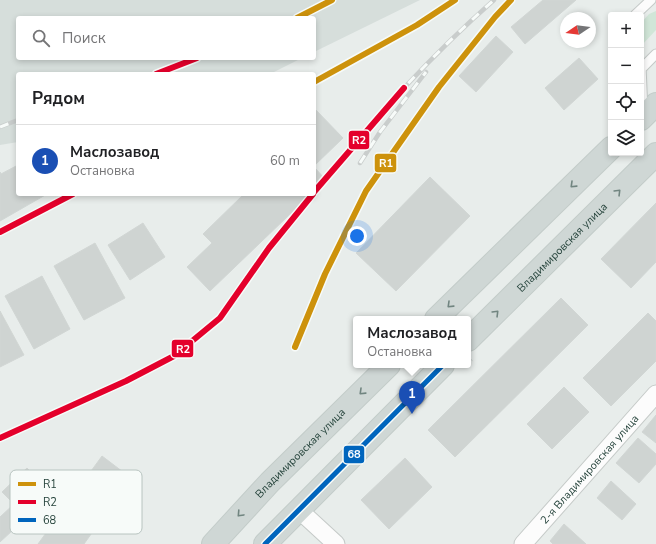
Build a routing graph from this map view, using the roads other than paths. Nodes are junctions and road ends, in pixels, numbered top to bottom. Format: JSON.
{"nodes":[{"id":1,"x":650,"y":0,"type":"edge"},
{"id":2,"x":638,"y":12,"type":"edge"},
{"id":3,"x":656,"y":54,"type":"edge"},
{"id":4,"x":644,"y":64,"type":"edge"},
{"id":5,"x":643,"y":84,"type":"edge"},
{"id":6,"x":647,"y":113,"type":"edge"},
{"id":7,"x":608,"y":151,"type":"edge"},
{"id":8,"x":656,"y":154,"type":"edge"},
{"id":9,"x":439,"y":316,"type":"edge"},
{"id":10,"x":471,"y":337,"type":"edge"},
{"id":11,"x":386,"y":368,"type":"edge"},
{"id":12,"x":440,"y":368,"type":"edge"},
{"id":13,"x":656,"y":394,"type":"edge"},
{"id":14,"x":298,"y":509,"type":"junction"},
{"id":15,"x":213,"y":544,"type":"edge"},
{"id":16,"x":265,"y":544,"type":"edge"},
{"id":17,"x":336,"y":544,"type":"edge"},
{"id":18,"x":523,"y":544,"type":"edge"}],
"edges":[{"from":1,"to":2,"type":"lane"},
{"from":3,"to":4,"type":"lane"},
{"from":5,"to":6,"type":"lane"},
{"from":7,"to":9,"type":"main road","one_way":true},
{"from":10,"to":8,"type":"main road","name":"Владимировская улица","one_way":true},
{"from":11,"to":15,"type":"main road","name":"Владимировская улица","one_way":true},
{"from":12,"to":14,"type":"main road"},
{"from":13,"to":18,"type":"street","name":"2-я Владимировская улица"},
{"from":14,"to":16,"type":"main road"},
{"from":14,"to":17,"type":"street"}]}
